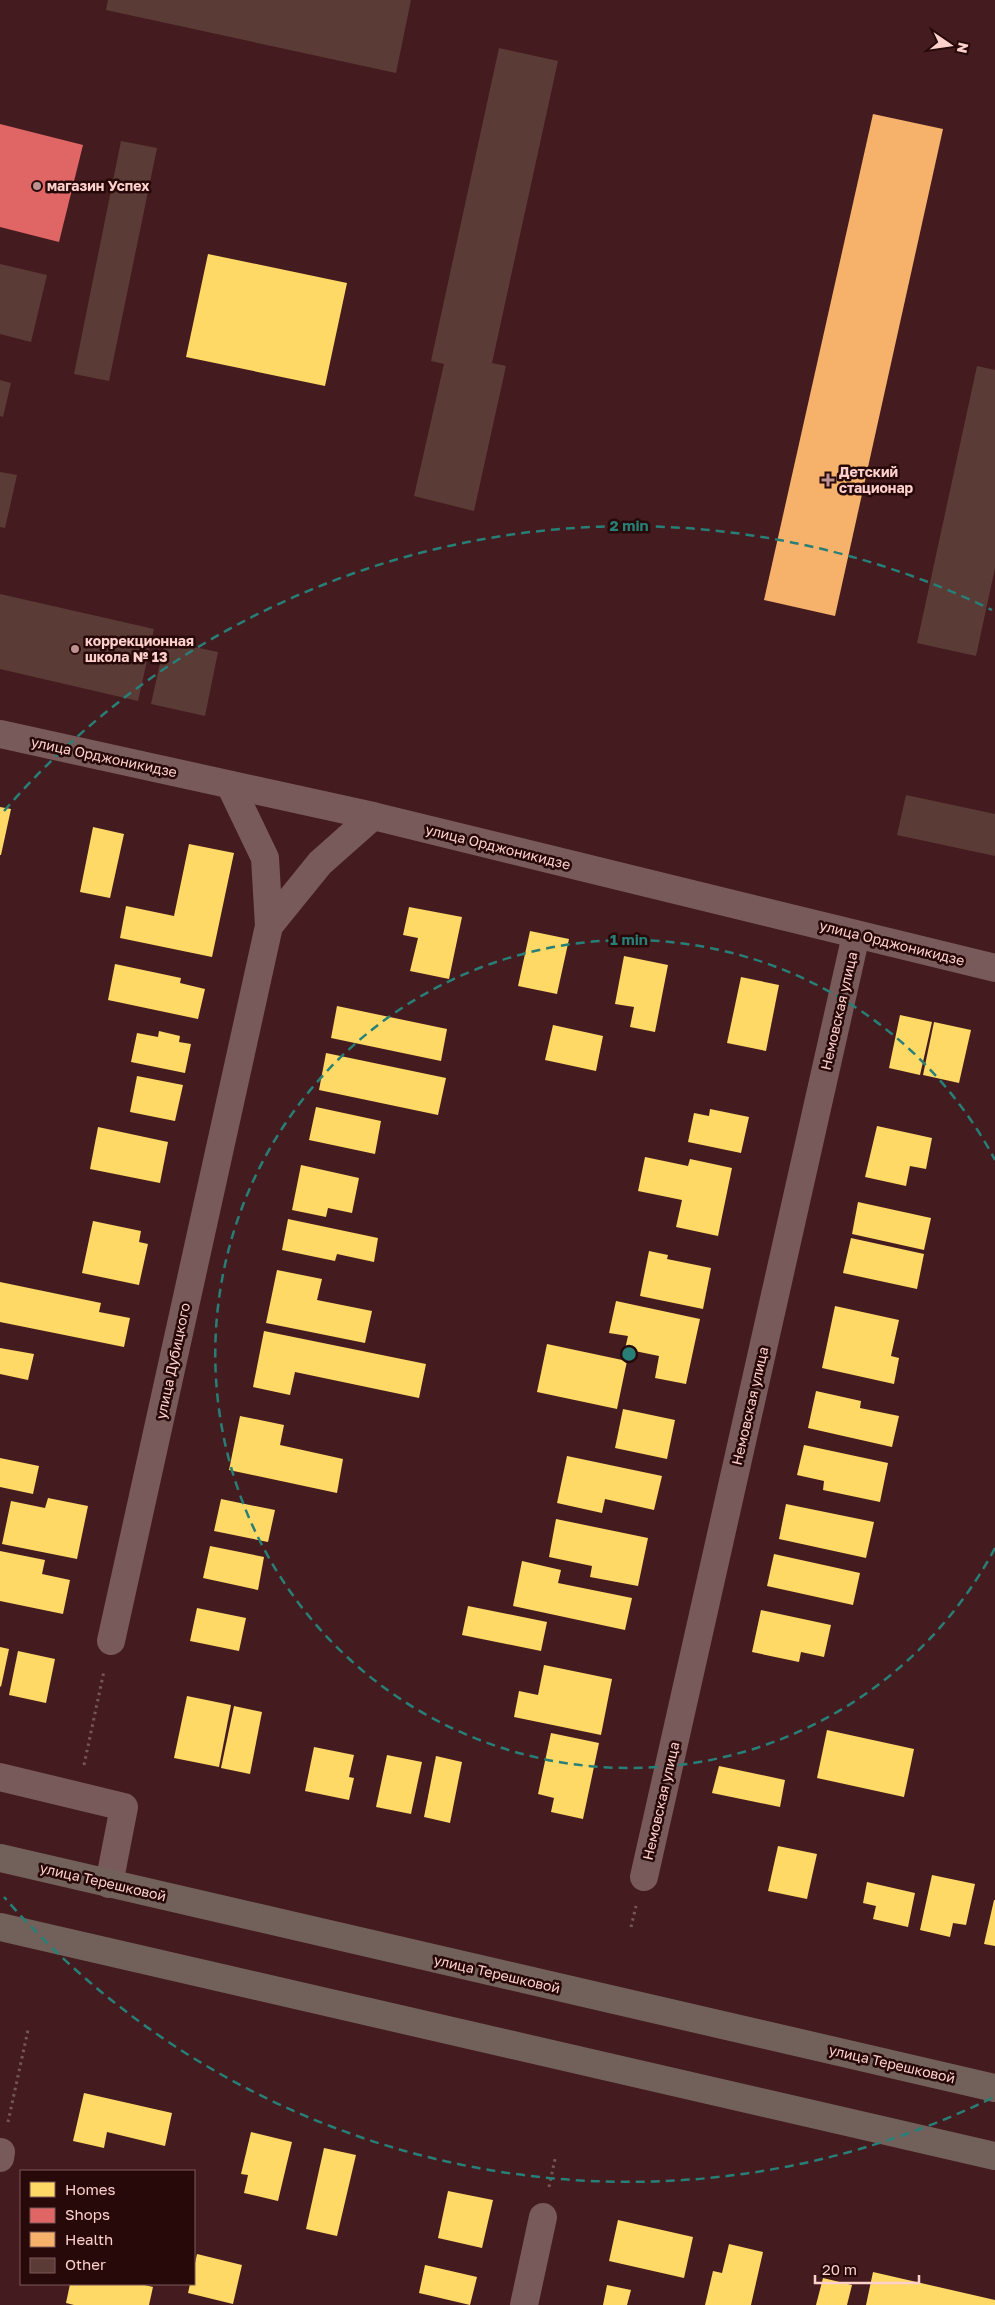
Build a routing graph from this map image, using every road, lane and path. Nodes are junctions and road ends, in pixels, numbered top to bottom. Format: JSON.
{"nodes":[{"id":1,"x":0,"y":734,"type":"edge"},
{"id":2,"x":230,"y":785,"type":"junction"},
{"id":3,"x":374,"y":816,"type":"junction"},
{"id":4,"x":269,"y":926,"type":"junction"},
{"id":5,"x":856,"y":935,"type":"junction"},
{"id":6,"x":995,"y":968,"type":"edge"},
{"id":7,"x":111,"y":1641,"type":"joint"},
{"id":8,"x":0,"y":1777,"type":"edge"},
{"id":9,"x":78,"y":1795,"type":"junction"},
{"id":10,"x":0,"y":1858,"type":"edge"},
{"id":11,"x":644,"y":1877,"type":"dead end"},
{"id":12,"x":109,"y":1884,"type":"junction"},
{"id":13,"x":0,"y":1927,"type":"edge"},
{"id":14,"x":28,"y":2030,"type":"dead end"},
{"id":15,"x":995,"y":2088,"type":"edge"},
{"id":16,"x":1,"y":2155,"type":"edge"},
{"id":17,"x":995,"y":2156,"type":"edge"},
{"id":18,"x":543,"y":2217,"type":"dead end"},
{"id":19,"x":524,"y":2305,"type":"edge"}],
"edges":[{"from":1,"to":2,"type":"street","name":"улица Орджоникидзе"},
{"from":2,"to":3,"type":"street","name":"улица Орджоникидзе"},
{"from":2,"to":4,"type":"street","name":"улица Дубицкого"},
{"from":3,"to":4,"type":"street","name":"улица Дубицкого"},
{"from":3,"to":5,"type":"street","name":"улица Орджоникидзе"},
{"from":4,"to":7,"type":"street","name":"улица Дубицкого"},
{"from":5,"to":6,"type":"street","name":"улица Орджоникидзе"},
{"from":5,"to":11,"type":"street","name":"Немовская улица"},
{"from":7,"to":9,"type":"path"},
{"from":8,"to":9,"type":"street"},
{"from":9,"to":12,"type":"street"},
{"from":10,"to":12,"type":"main road","name":"улица Терешковой"},
{"from":12,"to":15,"type":"main road","name":"улица Терешковой"},
{"from":13,"to":17,"type":"main road"},
{"from":14,"to":16,"type":"path"},
{"from":18,"to":19,"type":"street"}]}
